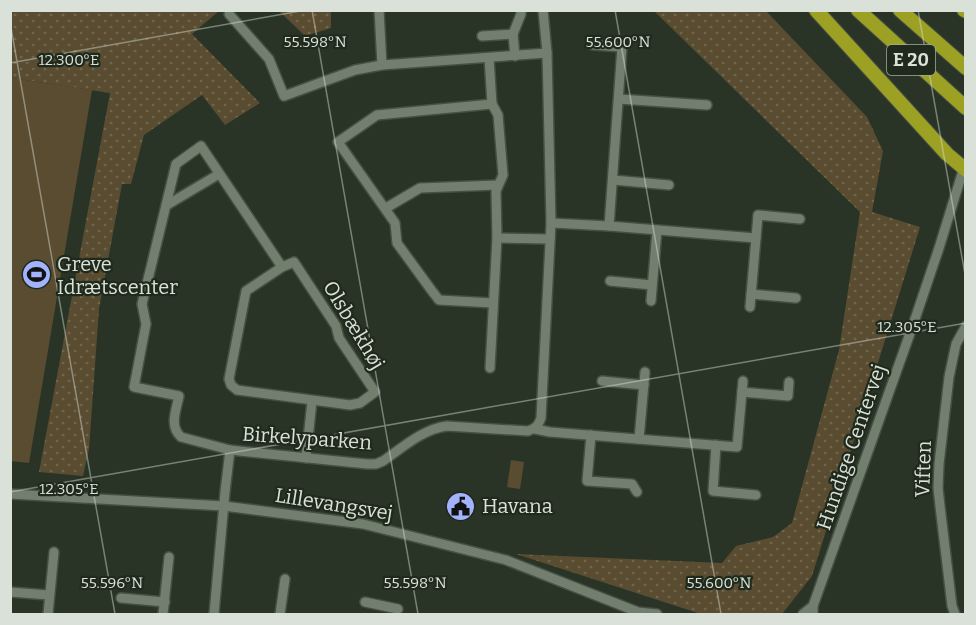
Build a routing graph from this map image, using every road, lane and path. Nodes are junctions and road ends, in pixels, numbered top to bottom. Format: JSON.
{"nodes":[{"id":1,"x":379,"y":10,"type":"edge"},
{"id":2,"x":521,"y":10,"type":"edge"},
{"id":3,"x":543,"y":10,"type":"edge"},
{"id":4,"x":816,"y":10,"type":"edge"},
{"id":5,"x":858,"y":10,"type":"edge"},
{"id":6,"x":900,"y":10,"type":"edge"},
{"id":7,"x":229,"y":14,"type":"dead end"},
{"id":8,"x":513,"y":34,"type":"junction"},
{"id":9,"x":482,"y":36,"type":"dead end"},
{"id":10,"x":593,"y":45,"type":"dead end"},
{"id":11,"x":547,"y":53,"type":"junction"},
{"id":12,"x":515,"y":56,"type":"junction"},
{"id":13,"x":489,"y":58,"type":"junction"},
{"id":14,"x":382,"y":65,"type":"junction"},
{"id":15,"x":966,"y":68,"type":"edge"},
{"id":16,"x":619,"y":99,"type":"junction"},
{"id":17,"x":492,"y":104,"type":"junction"},
{"id":18,"x":707,"y":105,"type":"dead end"},
{"id":19,"x":966,"y":108,"type":"edge"},
{"id":20,"x":965,"y":167,"type":"edge"},
{"id":21,"x":219,"y":174,"type":"junction"},
{"id":22,"x":613,"y":180,"type":"junction"},
{"id":23,"x":498,"y":185,"type":"junction"},
{"id":24,"x":669,"y":185,"type":"dead end"},
{"id":25,"x":167,"y":205,"type":"junction"},
{"id":26,"x":386,"y":208,"type":"junction"},
{"id":27,"x":800,"y":219,"type":"dead end"},
{"id":28,"x":551,"y":223,"type":"junction"},
{"id":29,"x":609,"y":226,"type":"junction"},
{"id":30,"x":657,"y":230,"type":"junction"},
{"id":31,"x":497,"y":238,"type":"junction"},
{"id":32,"x":756,"y":238,"type":"junction"},
{"id":33,"x":550,"y":239,"type":"junction"},
{"id":34,"x":282,"y":267,"type":"junction"},
{"id":35,"x":610,"y":281,"type":"dead end"},
{"id":36,"x":652,"y":285,"type":"junction"},
{"id":37,"x":751,"y":294,"type":"junction"},
{"id":38,"x":796,"y":298,"type":"dead end"},
{"id":39,"x":651,"y":301,"type":"dead end"},
{"id":40,"x":493,"y":303,"type":"junction"},
{"id":41,"x":750,"y":307,"type":"dead end"},
{"id":42,"x":966,"y":326,"type":"edge"},
{"id":43,"x":490,"y":368,"type":"dead end"},
{"id":44,"x":645,"y":372,"type":"dead end"},
{"id":45,"x":602,"y":381,"type":"dead end"},
{"id":46,"x":743,"y":381,"type":"dead end"},
{"id":47,"x":789,"y":382,"type":"dead end"},
{"id":48,"x":644,"y":385,"type":"junction"},
{"id":49,"x":742,"y":392,"type":"junction"},
{"id":50,"x":312,"y":401,"type":"junction"},
{"id":51,"x":535,"y":429,"type":"junction"},
{"id":52,"x":591,"y":435,"type":"junction"},
{"id":53,"x":639,"y":439,"type":"junction"},
{"id":54,"x":716,"y":445,"type":"junction"},
{"id":55,"x":230,"y":450,"type":"junction"},
{"id":56,"x":306,"y":458,"type":"junction"},
{"id":57,"x":637,"y":492,"type":"dead end"},
{"id":58,"x":10,"y":494,"type":"edge"},
{"id":59,"x":756,"y":495,"type":"dead end"},
{"id":60,"x":224,"y":506,"type":"junction"},
{"id":61,"x":54,"y":552,"type":"dead end"},
{"id":62,"x":169,"y":557,"type":"dead end"},
{"id":63,"x":285,"y":579,"type":"dead end"},
{"id":64,"x":10,"y":592,"type":"edge"},
{"id":65,"x":50,"y":595,"type":"junction"},
{"id":66,"x":121,"y":598,"type":"dead end"},
{"id":67,"x":165,"y":602,"type":"junction"},
{"id":68,"x":364,"y":602,"type":"dead end"},
{"id":69,"x":398,"y":609,"type":"dead end"},
{"id":70,"x":380,"y":610,"type":"edge"},
{"id":71,"x":813,"y":610,"type":"edge"},
{"id":72,"x":640,"y":613,"type":"edge"},
{"id":73,"x":48,"y":615,"type":"edge"},
{"id":74,"x":163,"y":615,"type":"edge"},
{"id":75,"x":214,"y":615,"type":"edge"},
{"id":76,"x":280,"y":615,"type":"edge"},
{"id":77,"x":657,"y":615,"type":"edge"},
{"id":78,"x":802,"y":615,"type":"edge"},
{"id":79,"x":955,"y":615,"type":"edge"}],
"edges":[{"from":1,"to":14,"type":"street"},
{"from":2,"to":8,"type":"street"},
{"from":3,"to":11,"type":"street"},
{"from":4,"to":20,"type":"highway"},
{"from":5,"to":19,"type":"highway","number":"E 20"},
{"from":6,"to":15,"type":"highway","number":"E 20"},
{"from":7,"to":14,"type":"street"},
{"from":8,"to":9,"type":"street"},
{"from":8,"to":12,"type":"street"},
{"from":10,"to":16,"type":"street"},
{"from":11,"to":12,"type":"street"},
{"from":11,"to":28,"type":"street"},
{"from":12,"to":13,"type":"street"},
{"from":13,"to":14,"type":"street"},
{"from":13,"to":17,"type":"street"},
{"from":16,"to":18,"type":"street"},
{"from":16,"to":22,"type":"street"},
{"from":17,"to":23,"type":"street"},
{"from":17,"to":26,"type":"street"},
{"from":20,"to":71,"type":"street","name":"Hundige Centervej"},
{"from":21,"to":25,"type":"street"},
{"from":21,"to":25,"type":"street"},
{"from":21,"to":34,"type":"street"},
{"from":22,"to":24,"type":"street"},
{"from":22,"to":29,"type":"street"},
{"from":23,"to":26,"type":"street"},
{"from":23,"to":31,"type":"street"},
{"from":25,"to":55,"type":"street"},
{"from":26,"to":40,"type":"street"},
{"from":27,"to":32,"type":"street"},
{"from":28,"to":29,"type":"street"},
{"from":28,"to":33,"type":"street"},
{"from":29,"to":30,"type":"street"},
{"from":30,"to":32,"type":"street"},
{"from":30,"to":36,"type":"street"},
{"from":31,"to":33,"type":"street"},
{"from":31,"to":40,"type":"street"},
{"from":32,"to":37,"type":"street"},
{"from":33,"to":51,"type":"street"},
{"from":34,"to":50,"type":"street","name":"Olsbækhøj"},
{"from":34,"to":50,"type":"street","name":"Olsbækhøj"},
{"from":35,"to":36,"type":"street"},
{"from":36,"to":39,"type":"street"},
{"from":37,"to":38,"type":"street"},
{"from":37,"to":41,"type":"street"},
{"from":40,"to":43,"type":"street"},
{"from":42,"to":79,"type":"street","name":"Viften"},
{"from":44,"to":48,"type":"street"},
{"from":45,"to":48,"type":"street"},
{"from":46,"to":49,"type":"street","name":"Birkelyparken"},
{"from":47,"to":49,"type":"street"},
{"from":48,"to":53,"type":"street"},
{"from":49,"to":54,"type":"street","name":"Birkelyparken"},
{"from":50,"to":56,"type":"street"},
{"from":51,"to":52,"type":"street","name":"Birkelyparken"},
{"from":51,"to":56,"type":"street","name":"Birkelyparken"},
{"from":52,"to":53,"type":"street","name":"Birkelyparken"},
{"from":52,"to":57,"type":"street"},
{"from":53,"to":54,"type":"street","name":"Birkelyparken"},
{"from":54,"to":59,"type":"street"},
{"from":55,"to":56,"type":"street","name":"Birkelyparken"},
{"from":55,"to":60,"type":"street","name":"Birkelyparken"},
{"from":58,"to":60,"type":"street","name":"Lillevangsvej"},
{"from":60,"to":72,"type":"street","name":"Lillevangsvej"},
{"from":60,"to":75,"type":"street","name":"Birkelyparken"},
{"from":61,"to":65,"type":"street"},
{"from":62,"to":67,"type":"street"},
{"from":63,"to":76,"type":"street"},
{"from":64,"to":65,"type":"street"},
{"from":65,"to":73,"type":"street"},
{"from":66,"to":67,"type":"street"},
{"from":67,"to":74,"type":"street"},
{"from":68,"to":70,"type":"street"},
{"from":69,"to":70,"type":"street"},
{"from":71,"to":78,"type":"street","name":"Hundige Centervej"},
{"from":72,"to":77,"type":"street","name":"Lillevangsvej"}]}
